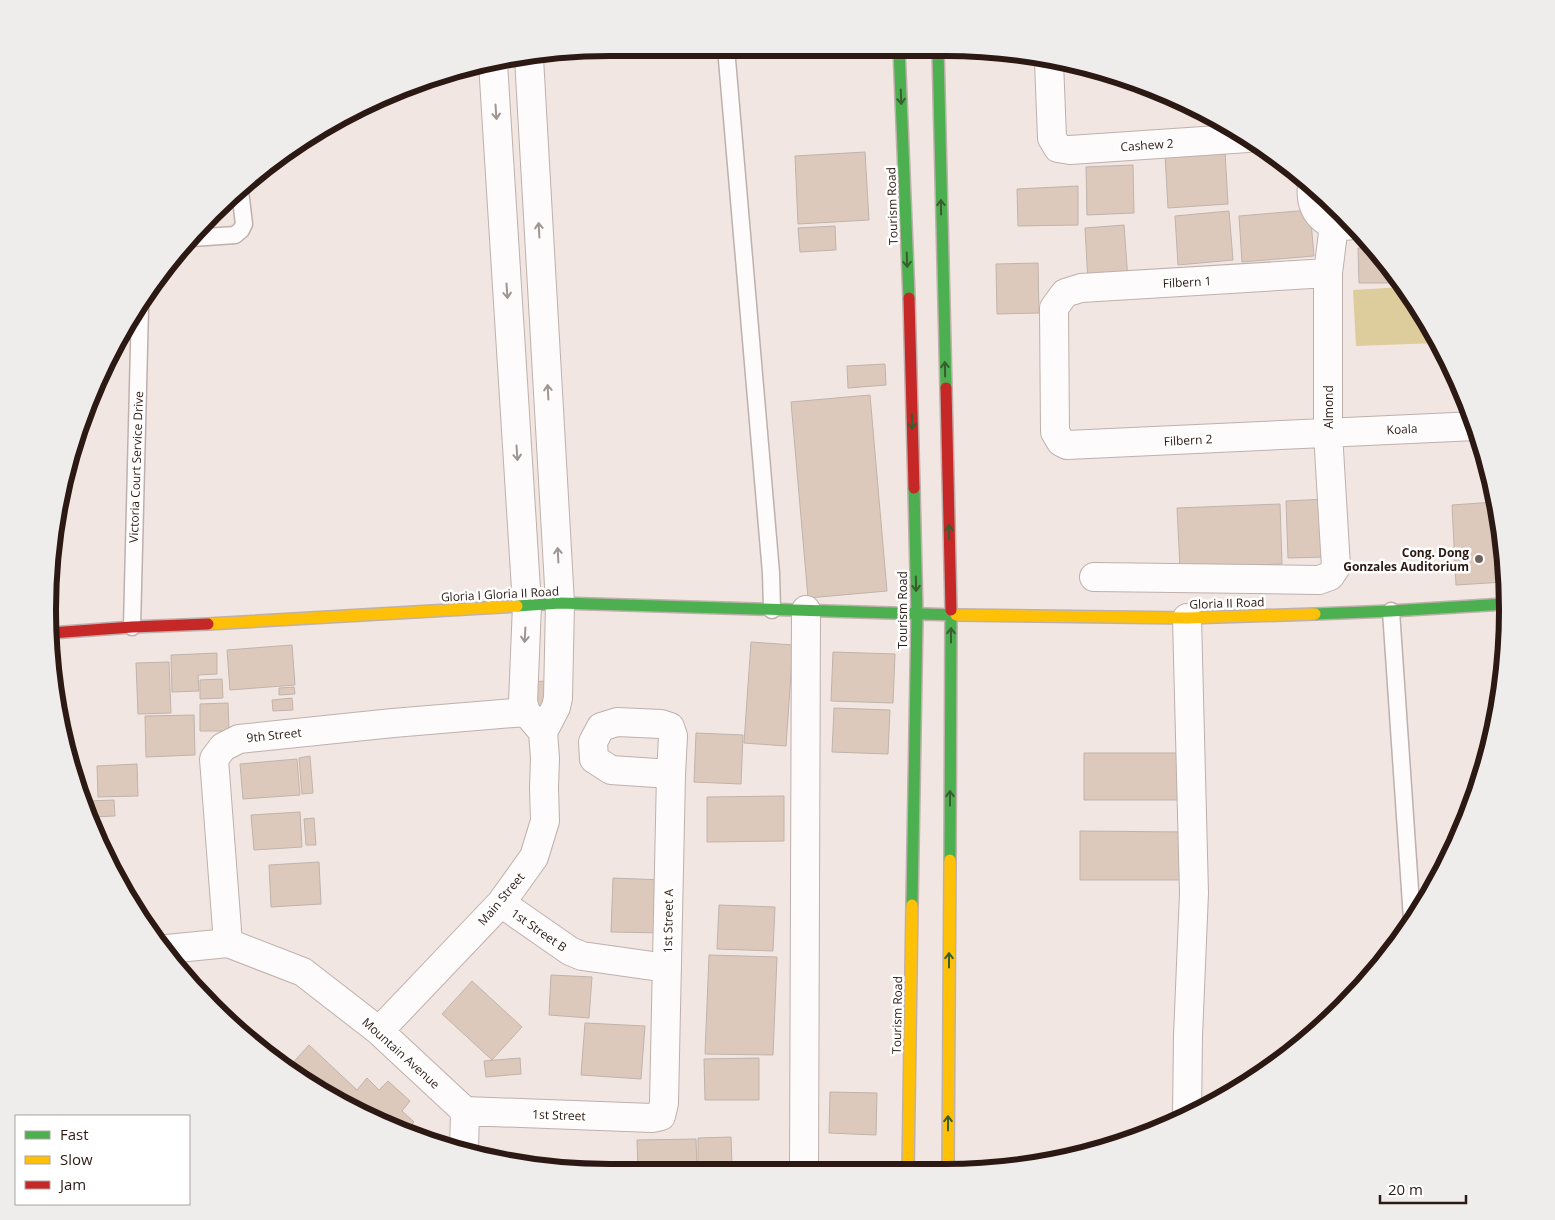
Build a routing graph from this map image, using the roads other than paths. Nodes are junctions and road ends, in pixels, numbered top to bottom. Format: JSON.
{"nodes":[{"id":1,"x":727,"y":56,"type":"edge"},
{"id":2,"x":899,"y":56,"type":"edge"},
{"id":3,"x":938,"y":56,"type":"edge"},
{"id":4,"x":529,"y":62,"type":"edge"},
{"id":5,"x":1049,"y":66,"type":"edge"},
{"id":6,"x":493,"y":69,"type":"edge"},
{"id":7,"x":1236,"y":139,"type":"edge"},
{"id":8,"x":1311,"y":195,"type":"edge"},
{"id":9,"x":241,"y":198,"type":"edge"},
{"id":10,"x":1344,"y":225,"type":"edge"},
{"id":11,"x":201,"y":237,"type":"edge"},
{"id":12,"x":1328,"y":273,"type":"junction"},
{"id":13,"x":140,"y":318,"type":"edge"},
{"id":14,"x":1467,"y":426,"type":"edge"},
{"id":15,"x":1055,"y":432,"type":"joint"},
{"id":16,"x":1328,"y":433,"type":"junction"},
{"id":17,"x":1094,"y":577,"type":"dead end"},
{"id":18,"x":560,"y":603,"type":"junction"},
{"id":19,"x":1499,"y":604,"type":"edge"},
{"id":20,"x":526,"y":605,"type":"junction"},
{"id":21,"x":772,"y":610,"type":"junction"},
{"id":22,"x":806,"y":610,"type":"junction"},
{"id":23,"x":1391,"y":611,"type":"junction"},
{"id":24,"x":917,"y":615,"type":"junction"},
{"id":25,"x":951,"y":616,"type":"junction"},
{"id":26,"x":1187,"y":618,"type":"junction"},
{"id":27,"x":132,"y":628,"type":"junction"},
{"id":28,"x":57,"y":633,"type":"edge"},
{"id":29,"x":559,"y":662,"type":"junction"},
{"id":30,"x":524,"y":666,"type":"junction"},
{"id":31,"x":534,"y":722,"type":"junction"},
{"id":32,"x":671,"y":774,"type":"junction"},
{"id":33,"x":501,"y":903,"type":"junction"},
{"id":34,"x":1411,"y":908,"type":"edge"},
{"id":35,"x":228,"y":943,"type":"junction"},
{"id":36,"x":172,"y":948,"type":"edge"},
{"id":37,"x":667,"y":968,"type":"junction"},
{"id":38,"x":379,"y":1031,"type":"junction"},
{"id":39,"x":1188,"y":1108,"type":"edge"},
{"id":40,"x":465,"y":1111,"type":"junction"},
{"id":41,"x":652,"y":1118,"type":"joint"},
{"id":42,"x":464,"y":1144,"type":"edge"},
{"id":43,"x":804,"y":1164,"type":"edge"},
{"id":44,"x":908,"y":1164,"type":"edge"},
{"id":45,"x":948,"y":1164,"type":"edge"}],
"edges":[{"from":1,"to":21,"type":"lane"},
{"from":2,"to":24,"type":"main road","name":"Tourism Road","one_way":true},
{"from":25,"to":3,"type":"main road","one_way":true},
{"from":18,"to":4,"type":"street","one_way":true},
{"from":5,"to":7,"type":"street","name":"Cashew 2"},
{"from":6,"to":20,"type":"street","name":"Main Street","one_way":true},
{"from":8,"to":10,"type":"street"},
{"from":9,"to":11,"type":"lane"},
{"from":10,"to":12,"type":"street","name":"Almond"},
{"from":12,"to":15,"type":"street","name":"Filbern 1"},
{"from":12,"to":16,"type":"street","name":"Almond"},
{"from":13,"to":27,"type":"lane","name":"Victoria Court Service Drive"},
{"from":14,"to":16,"type":"street","name":"Koala"},
{"from":15,"to":16,"type":"street","name":"Filbern 2"},
{"from":16,"to":17,"type":"street","name":"Almond"},
{"from":18,"to":20,"type":"main road","name":"Gloria I Gloria II Road"},
{"from":18,"to":21,"type":"main road","name":"Gloria I Gloria II Road"},
{"from":18,"to":29,"type":"street"},
{"from":19,"to":23,"type":"main road","name":"Gloria II Road"},
{"from":20,"to":27,"type":"main road","name":"Gloria I Gloria II Road"},
{"from":20,"to":30,"type":"street","name":"Main Street","one_way":true},
{"from":21,"to":22,"type":"main road","name":"Gloria I Gloria II Road"},
{"from":22,"to":24,"type":"main road","name":"Gloria I Gloria II Road"},
{"from":22,"to":43,"type":"street"},
{"from":23,"to":26,"type":"main road","name":"Gloria II Road"},
{"from":23,"to":34,"type":"lane"},
{"from":24,"to":25,"type":"main road","name":"Gloria I Gloria II Road"},
{"from":24,"to":44,"type":"main road","name":"Tourism Road"},
{"from":25,"to":26,"type":"main road","name":"Gloria II Road"},
{"from":45,"to":25,"type":"main road","one_way":true},
{"from":26,"to":39,"type":"street"},
{"from":27,"to":28,"type":"main road","name":"Gloria I Gloria II Road"},
{"from":29,"to":30,"type":"street"},
{"from":29,"to":31,"type":"street"},
{"from":30,"to":31,"type":"street","name":"Main Street"},
{"from":31,"to":33,"type":"street","name":"Main Street"},
{"from":31,"to":35,"type":"street","name":"9th Street"},
{"from":32,"to":32,"type":"street","name":"1st Street A"},
{"from":32,"to":37,"type":"street","name":"1st Street A"},
{"from":33,"to":37,"type":"street","name":"1st Street B"},
{"from":33,"to":38,"type":"street","name":"Main Street"},
{"from":35,"to":36,"type":"street"},
{"from":35,"to":38,"type":"street","name":"Mountain Avenue"},
{"from":37,"to":41,"type":"street","name":"1st Street A"},
{"from":38,"to":40,"type":"street","name":"Mountain Avenue"},
{"from":40,"to":41,"type":"street","name":"1st Street"},
{"from":40,"to":42,"type":"street"}]}
